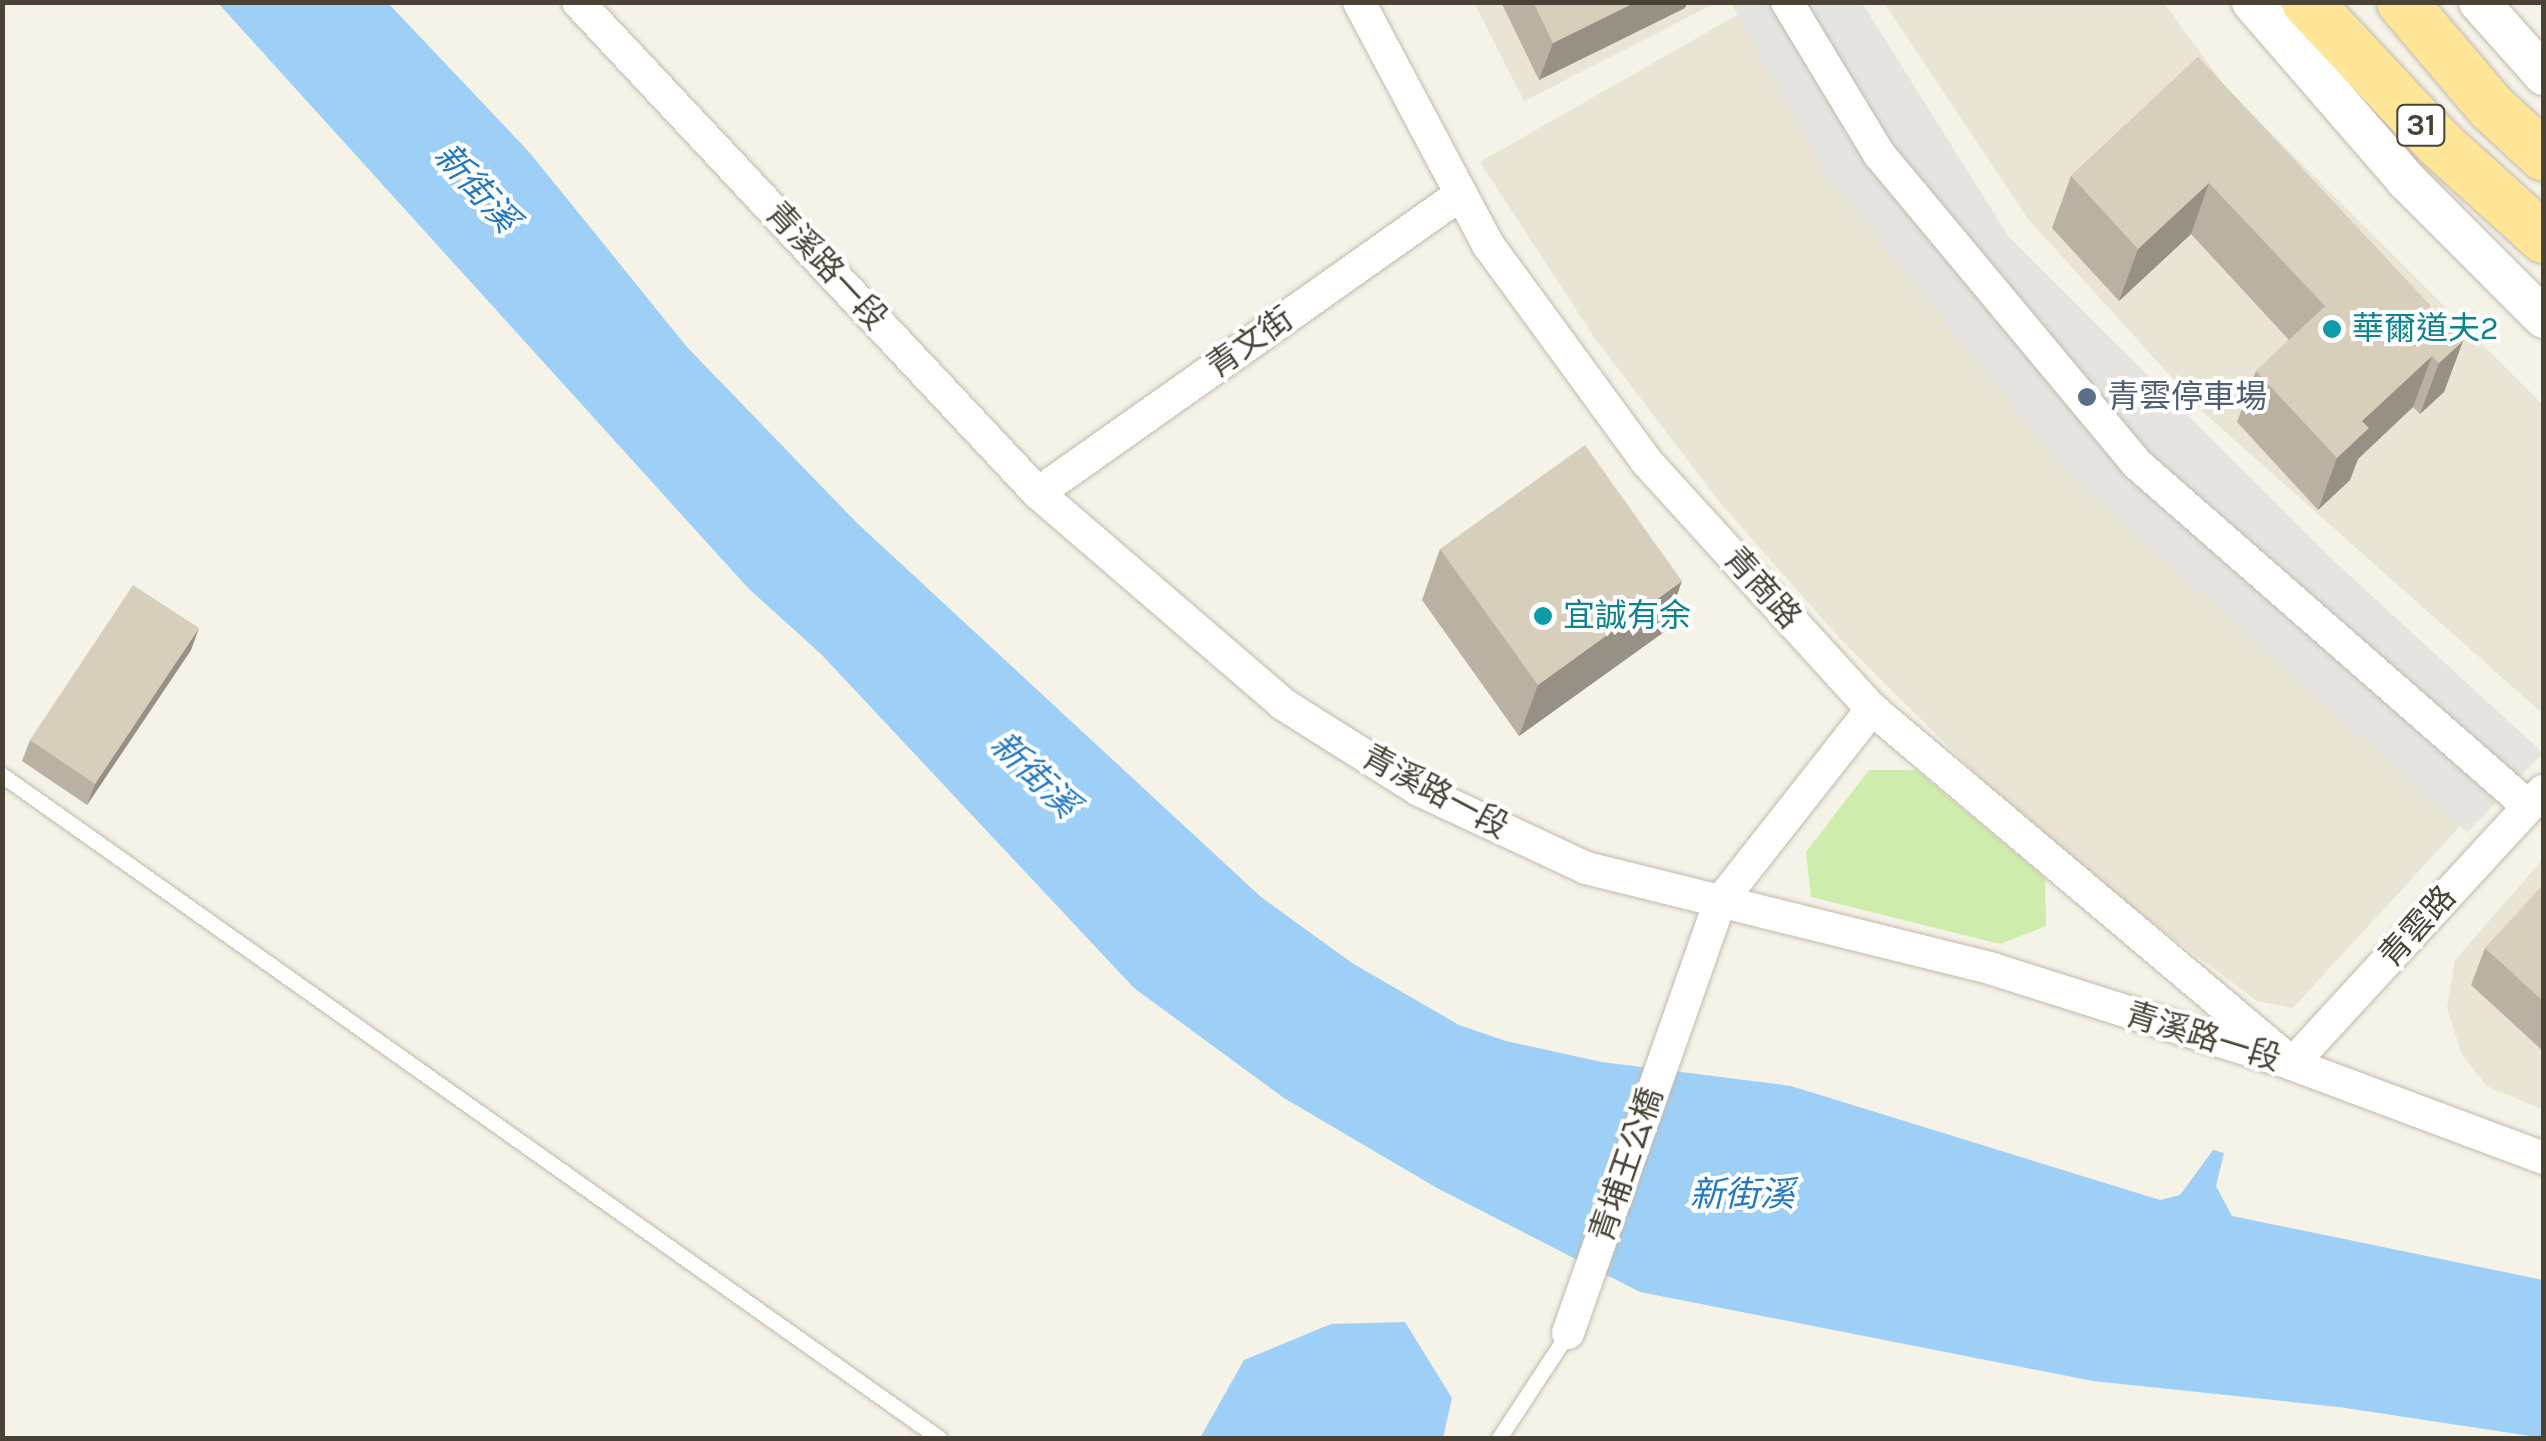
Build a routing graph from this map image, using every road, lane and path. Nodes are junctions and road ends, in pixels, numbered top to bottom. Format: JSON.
{"nodes":[{"id":1,"x":578,"y":2,"type":"edge"},
{"id":2,"x":1359,"y":2,"type":"edge"},
{"id":3,"x":1787,"y":2,"type":"edge"},
{"id":4,"x":2252,"y":2,"type":"edge"},
{"id":5,"x":2307,"y":2,"type":"edge"},
{"id":6,"x":2402,"y":2,"type":"edge"},
{"id":7,"x":2479,"y":2,"type":"edge"},
{"id":8,"x":2544,"y":75,"type":"edge"},
{"id":9,"x":2544,"y":156,"type":"edge"},
{"id":10,"x":1461,"y":194,"type":"junction"},
{"id":11,"x":2544,"y":238,"type":"edge"},
{"id":12,"x":2544,"y":318,"type":"edge"},
{"id":13,"x":1038,"y":493,"type":"junction"},
{"id":14,"x":1872,"y":709,"type":"junction"},
{"id":15,"x":2,"y":774,"type":"edge"},
{"id":16,"x":2536,"y":798,"type":"edge"},
{"id":17,"x":1720,"y":902,"type":"junction"},
{"id":18,"x":2292,"y":1064,"type":"junction"},
{"id":19,"x":2544,"y":1158,"type":"edge"},
{"id":20,"x":1568,"y":1334,"type":"joint"},
{"id":21,"x":939,"y":1438,"type":"edge"},
{"id":22,"x":1499,"y":1438,"type":"edge"}],
"edges":[{"from":1,"to":13,"type":"street","name":"青溪路一段"},
{"from":2,"to":10,"type":"street","name":"青商路"},
{"from":3,"to":16,"type":"street"},
{"from":4,"to":12,"type":"street","number":"31"},
{"from":5,"to":11,"type":"main road","number":"31"},
{"from":6,"to":9,"type":"main road","number":"31"},
{"from":7,"to":8,"type":"street"},
{"from":10,"to":13,"type":"street","name":"青文街"},
{"from":10,"to":14,"type":"street","name":"青商路"},
{"from":13,"to":17,"type":"street","name":"青溪路一段"},
{"from":14,"to":17,"type":"street","name":"青埔王公橋"},
{"from":14,"to":18,"type":"street","name":"青商路"},
{"from":15,"to":21,"type":"lane"},
{"from":16,"to":18,"type":"street","name":"青雲路"},
{"from":17,"to":18,"type":"street","name":"青溪路一段"},
{"from":17,"to":20,"type":"street","name":"青埔王公橋"},
{"from":18,"to":19,"type":"street","name":"青溪路一段"},
{"from":20,"to":22,"type":"lane"}]}
